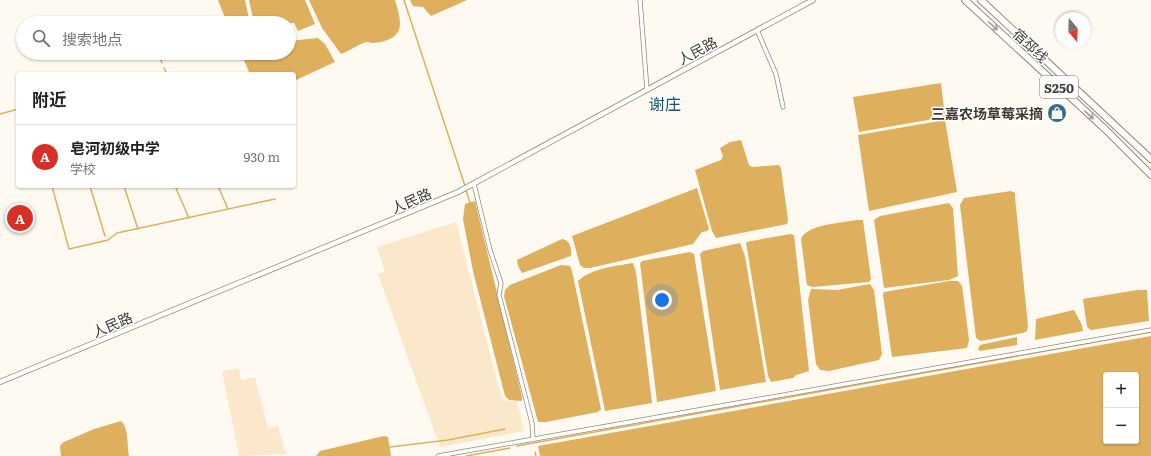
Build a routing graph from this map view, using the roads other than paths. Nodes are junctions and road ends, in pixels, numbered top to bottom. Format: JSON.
{"nodes":[{"id":1,"x":640,"y":0,"type":"edge"},
{"id":2,"x":812,"y":0,"type":"edge"},
{"id":3,"x":965,"y":0,"type":"edge"},
{"id":4,"x":981,"y":0,"type":"edge"},
{"id":5,"x":757,"y":30,"type":"junction"},
{"id":6,"x":647,"y":90,"type":"junction"},
{"id":7,"x":782,"y":107,"type":"dead end"},
{"id":8,"x":1151,"y":159,"type":"edge"},
{"id":9,"x":1151,"y":175,"type":"edge"},
{"id":10,"x":474,"y":184,"type":"junction"},
{"id":11,"x":1151,"y":330,"type":"edge"},
{"id":12,"x":0,"y":382,"type":"edge"},
{"id":13,"x":533,"y":439,"type":"junction"},
{"id":14,"x":438,"y":456,"type":"edge"}],
"edges":[{"from":1,"to":6,"type":"street"},
{"from":2,"to":5,"type":"street","name":"人民路"},
{"from":3,"to":9,"type":"main road","name":"宿邳线","number":"S250","one_way":true},
{"from":4,"to":8,"type":"main road","name":"宿邳线","number":"S250"},
{"from":5,"to":6,"type":"street","name":"人民路"},
{"from":5,"to":7,"type":"street"},
{"from":6,"to":10,"type":"street","name":"人民路"},
{"from":10,"to":12,"type":"street","name":"人民路"},
{"from":10,"to":13,"type":"street"},
{"from":11,"to":13,"type":"street"},
{"from":13,"to":14,"type":"street"}]}
